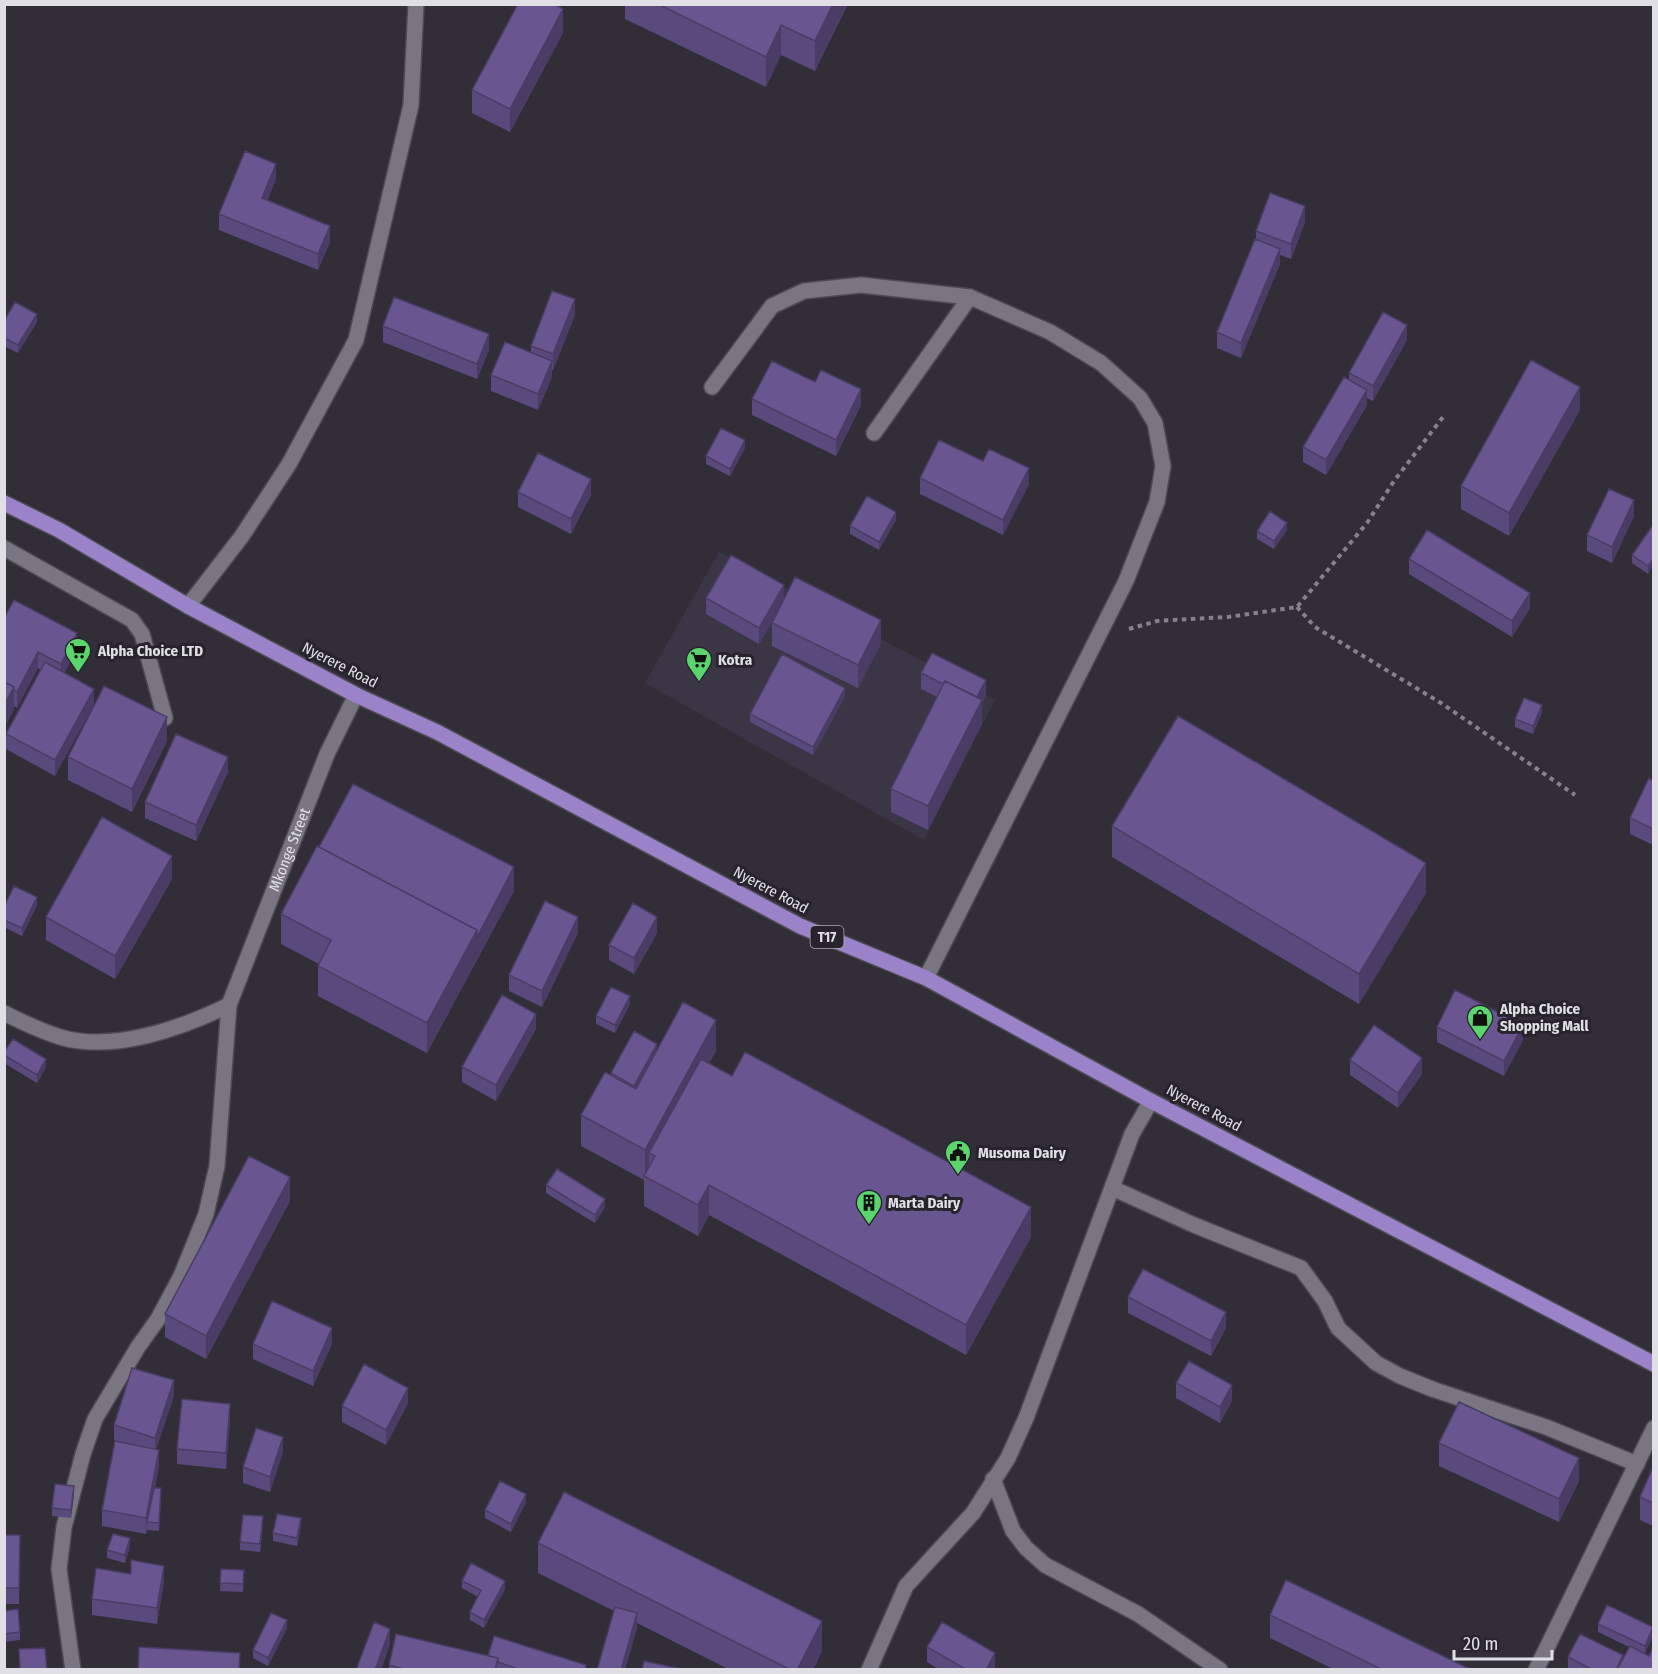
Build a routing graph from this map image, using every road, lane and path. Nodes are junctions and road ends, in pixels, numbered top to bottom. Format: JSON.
{"nodes":[{"id":1,"x":416,"y":4,"type":"edge"},
{"id":2,"x":970,"y":297,"type":"junction"},
{"id":3,"x":712,"y":387,"type":"dead end"},
{"id":4,"x":1443,"y":417,"type":"dead end"},
{"id":5,"x":874,"y":433,"type":"dead end"},
{"id":6,"x":4,"y":503,"type":"edge"},
{"id":7,"x":4,"y":548,"type":"edge"},
{"id":8,"x":188,"y":606,"type":"junction"},
{"id":9,"x":1297,"y":607,"type":"junction"},
{"id":10,"x":1094,"y":641,"type":"junction"},
{"id":11,"x":356,"y":695,"type":"junction"},
{"id":12,"x":165,"y":718,"type":"edge"},
{"id":13,"x":1575,"y":795,"type":"dead end"},
{"id":14,"x":926,"y":978,"type":"junction"},
{"id":15,"x":229,"y":1005,"type":"junction"},
{"id":16,"x":4,"y":1013,"type":"edge"},
{"id":17,"x":1151,"y":1101,"type":"junction"},
{"id":18,"x":1112,"y":1188,"type":"junction"},
{"id":19,"x":1653,"y":1364,"type":"edge"},
{"id":20,"x":1653,"y":1428,"type":"edge"},
{"id":21,"x":1637,"y":1464,"type":"junction"},
{"id":22,"x":993,"y":1479,"type":"junction"},
{"id":23,"x":72,"y":1670,"type":"edge"},
{"id":24,"x":869,"y":1670,"type":"edge"},
{"id":25,"x":1220,"y":1670,"type":"edge"},
{"id":26,"x":1536,"y":1670,"type":"edge"}],
"edges":[{"from":1,"to":8,"type":"street"},
{"from":2,"to":3,"type":"street"},
{"from":2,"to":5,"type":"street"},
{"from":2,"to":10,"type":"street"},
{"from":4,"to":9,"type":"path"},
{"from":6,"to":8,"type":"main road","name":"Nyerere Road","number":"T17"},
{"from":7,"to":12,"type":"street"},
{"from":8,"to":11,"type":"main road","name":"Nyerere Road","number":"T17"},
{"from":9,"to":10,"type":"path"},
{"from":9,"to":13,"type":"path"},
{"from":10,"to":14,"type":"street"},
{"from":11,"to":14,"type":"main road","name":"Nyerere Road","number":"T17"},
{"from":11,"to":15,"type":"street","name":"Mkonge Street"},
{"from":14,"to":17,"type":"main road","name":"Nyerere Road","number":"T17"},
{"from":15,"to":16,"type":"street"},
{"from":15,"to":23,"type":"street","name":"Mkonge Street"},
{"from":17,"to":18,"type":"street"},
{"from":17,"to":19,"type":"main road","name":"Nyerere Road","number":"T17"},
{"from":18,"to":21,"type":"street"},
{"from":18,"to":22,"type":"street"},
{"from":20,"to":21,"type":"street"},
{"from":21,"to":26,"type":"street"},
{"from":22,"to":24,"type":"street"},
{"from":22,"to":25,"type":"street"}]}
